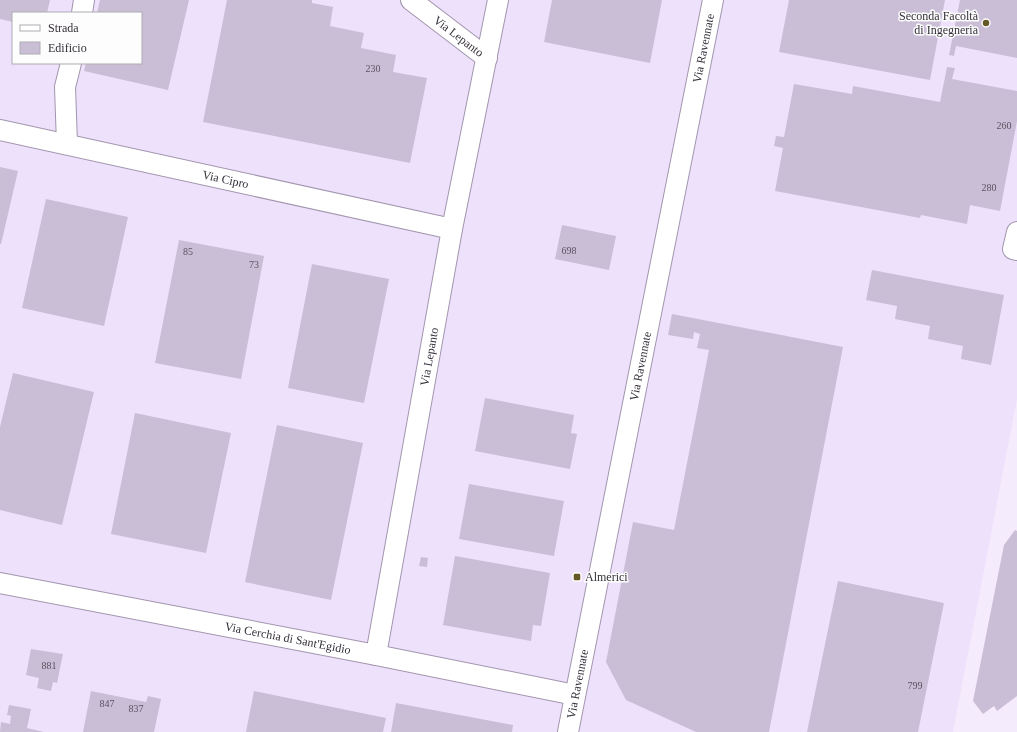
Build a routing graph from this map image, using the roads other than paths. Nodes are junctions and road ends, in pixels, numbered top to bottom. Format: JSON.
{"nodes":[{"id":1,"x":84,"y":0,"type":"edge"},
{"id":2,"x":411,"y":0,"type":"edge"},
{"id":3,"x":498,"y":0,"type":"edge"},
{"id":4,"x":713,"y":0,"type":"edge"},
{"id":5,"x":82,"y":12,"type":"edge"},
{"id":6,"x":487,"y":58,"type":"junction"},
{"id":7,"x":71,"y":64,"type":"edge"},
{"id":8,"x":0,"y":130,"type":"edge"},
{"id":9,"x":67,"y":144,"type":"junction"},
{"id":10,"x":452,"y":228,"type":"junction"},
{"id":11,"x":0,"y":583,"type":"edge"},
{"id":12,"x":376,"y":655,"type":"junction"},
{"id":13,"x":575,"y":695,"type":"junction"},
{"id":14,"x":568,"y":732,"type":"edge"}],
"edges":[{"from":1,"to":5,"type":"street"},
{"from":2,"to":6,"type":"street","name":"Via Lepanto"},
{"from":3,"to":6,"type":"street","name":"Via Lepanto"},
{"from":4,"to":13,"type":"street","name":"Via Ravennate"},
{"from":6,"to":10,"type":"street","name":"Via Lepanto"},
{"from":7,"to":9,"type":"street"},
{"from":8,"to":9,"type":"street","name":"Via Cipro"},
{"from":9,"to":10,"type":"street","name":"Via Cipro"},
{"from":10,"to":12,"type":"street","name":"Via Lepanto"},
{"from":11,"to":12,"type":"street","name":"Via Cerchia di Sant'Egidio"},
{"from":12,"to":13,"type":"street","name":"Via Cerchia di Sant'Egidio"},
{"from":13,"to":14,"type":"street","name":"Via Ravennate"}]}
